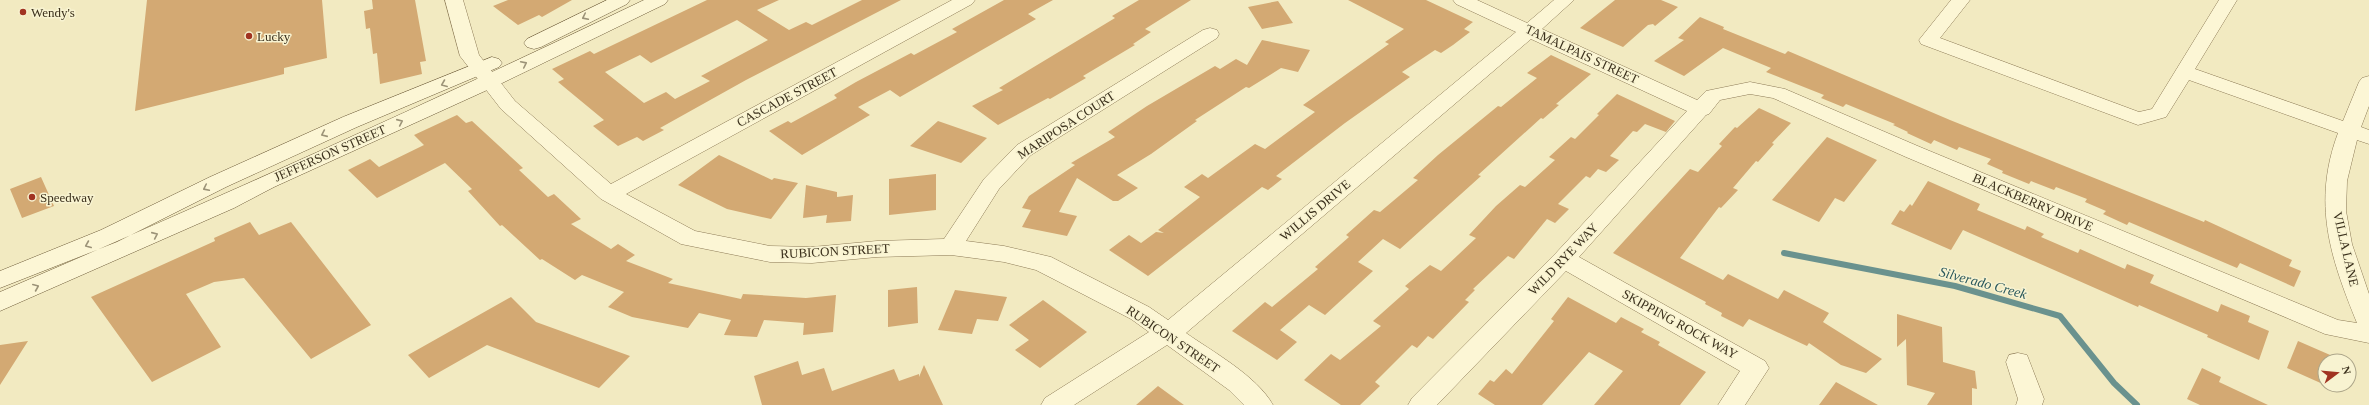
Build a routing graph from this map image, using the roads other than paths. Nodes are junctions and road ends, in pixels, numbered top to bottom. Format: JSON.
{"nodes":[{"id":1,"x":454,"y":0,"type":"edge"},
{"id":2,"x":620,"y":0,"type":"edge"},
{"id":3,"x":659,"y":0,"type":"edge"},
{"id":4,"x":966,"y":0,"type":"edge"},
{"id":5,"x":1462,"y":0,"type":"edge"},
{"id":6,"x":1565,"y":0,"type":"edge"},
{"id":7,"x":1961,"y":0,"type":"edge"},
{"id":8,"x":2228,"y":0,"type":"edge"},
{"id":9,"x":1530,"y":30,"type":"junction"},
{"id":10,"x":1210,"y":34,"type":"dead end"},
{"id":11,"x":2184,"y":72,"type":"junction"},
{"id":12,"x":484,"y":76,"type":"junction"},
{"id":13,"x":2369,"y":82,"type":"edge"},
{"id":14,"x":1702,"y":110,"type":"junction"},
{"id":15,"x":2359,"y":134,"type":"edge"},
{"id":16,"x":609,"y":194,"type":"junction"},
{"id":17,"x":951,"y":247,"type":"junction"},
{"id":18,"x":1564,"y":259,"type":"junction"},
{"id":19,"x":0,"y":280,"type":"edge"},
{"id":20,"x":0,"y":302,"type":"edge"},
{"id":21,"x":2369,"y":323,"type":"edge"},
{"id":22,"x":1167,"y":333,"type":"junction"},
{"id":23,"x":2369,"y":334,"type":"edge"},
{"id":24,"x":2018,"y":362,"type":"dead end"},
{"id":25,"x":1054,"y":405,"type":"edge"},
{"id":26,"x":1260,"y":405,"type":"edge"},
{"id":27,"x":1421,"y":405,"type":"edge"},
{"id":28,"x":1731,"y":405,"type":"edge"},
{"id":29,"x":2029,"y":405,"type":"edge"}],
"edges":[{"from":1,"to":12,"type":"street","name":"RUBICON STREET"},
{"from":2,"to":12,"type":"street","name":"JEFFERSON STREET","one_way":true},
{"from":12,"to":3,"type":"street","name":"JEFFERSON STREET","one_way":true},
{"from":4,"to":16,"type":"street","name":"CASCADE STREET"},
{"from":5,"to":9,"type":"street","name":"TAMALPAIS STREET"},
{"from":6,"to":9,"type":"street","name":"WILLIS DRIVE"},
{"from":7,"to":11,"type":"street"},
{"from":8,"to":11,"type":"street"},
{"from":9,"to":14,"type":"street","name":"TAMALPAIS STREET"},
{"from":9,"to":22,"type":"street","name":"WILLIS DRIVE"},
{"from":10,"to":17,"type":"street","name":"MARIPOSA COURT"},
{"from":11,"to":15,"type":"street"},
{"from":12,"to":16,"type":"street","name":"RUBICON STREET"},
{"from":12,"to":19,"type":"street","name":"JEFFERSON STREET","one_way":true},
{"from":20,"to":12,"type":"street","name":"JEFFERSON STREET","one_way":true},
{"from":13,"to":15,"type":"street","name":"VILLA LANE"},
{"from":14,"to":18,"type":"street","name":"WILD RYE WAY"},
{"from":14,"to":23,"type":"street","name":"BLACKBERRY DRIVE"},
{"from":15,"to":21,"type":"street","name":"VILLA LANE"},
{"from":16,"to":17,"type":"street","name":"RUBICON STREET"},
{"from":17,"to":22,"type":"street","name":"RUBICON STREET"},
{"from":18,"to":27,"type":"street","name":"WILD RYE WAY"},
{"from":18,"to":28,"type":"street","name":"SKIPPING ROCK WAY"},
{"from":22,"to":25,"type":"street","name":"WILLIS DRIVE"},
{"from":22,"to":26,"type":"street","name":"RUBICON STREET"},
{"from":24,"to":29,"type":"street"}]}
